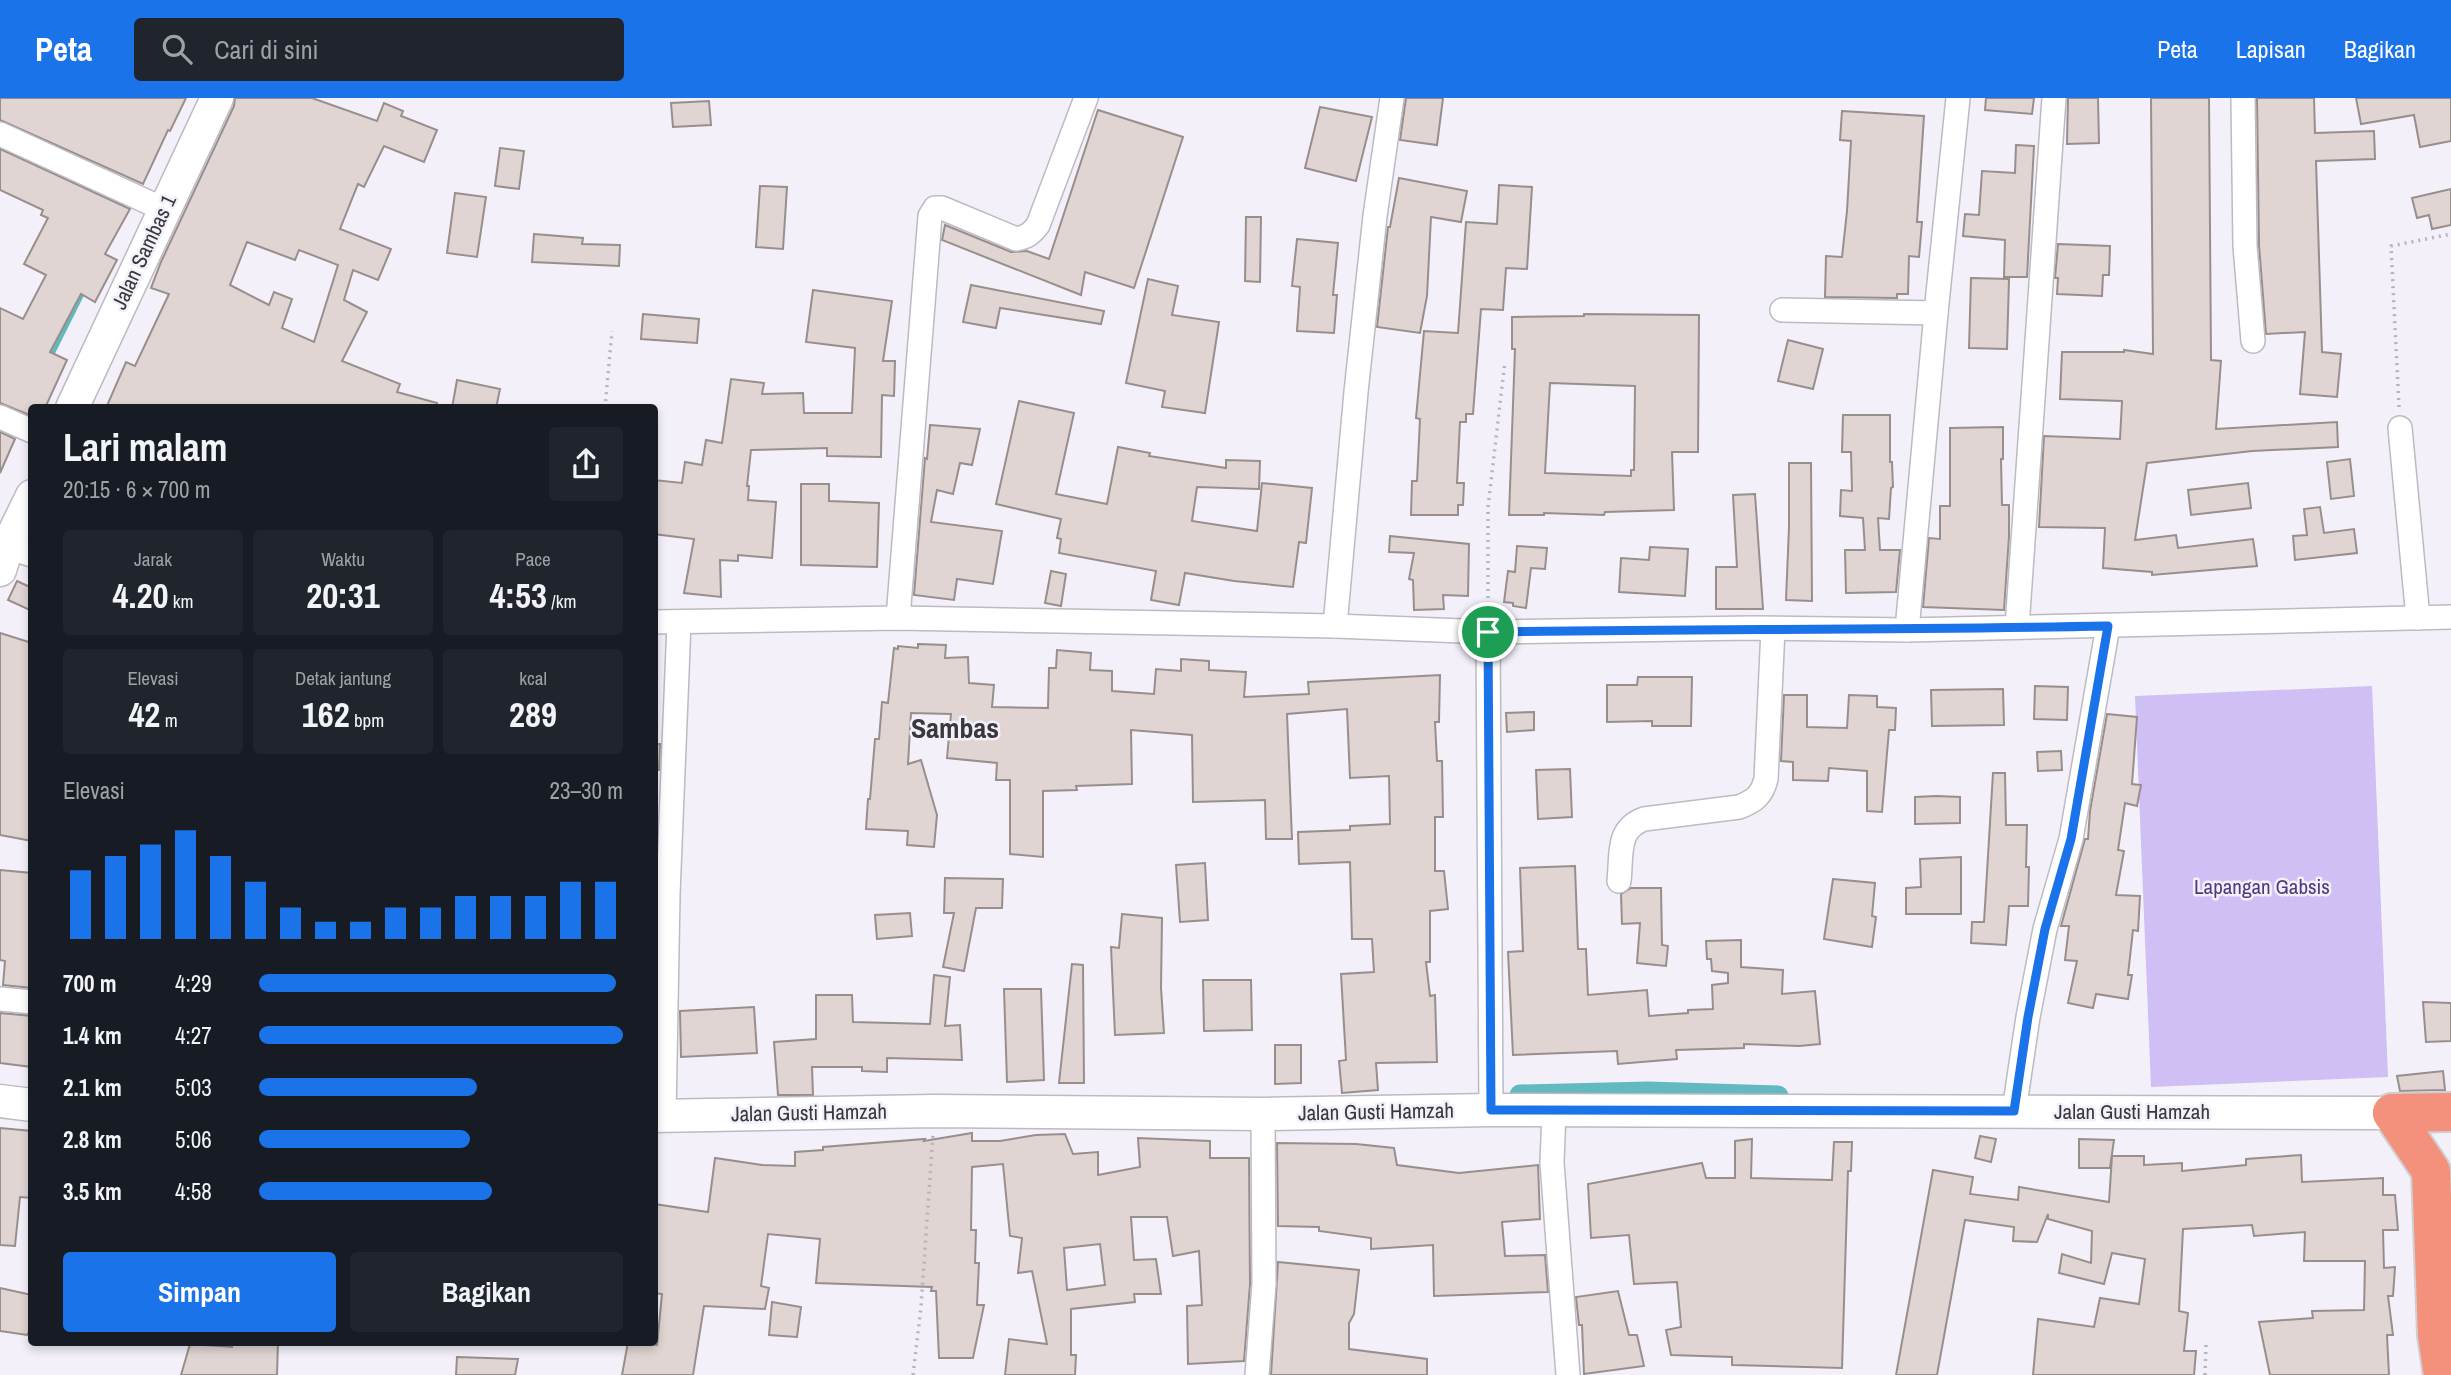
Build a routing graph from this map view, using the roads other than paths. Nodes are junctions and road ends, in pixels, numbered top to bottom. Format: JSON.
{"nodes":[{"id":1,"x":217,"y":98,"type":"edge"},
{"id":2,"x":1086,"y":98,"type":"edge"},
{"id":3,"x":1392,"y":98,"type":"edge"},
{"id":4,"x":1958,"y":98,"type":"edge"},
{"id":5,"x":2054,"y":98,"type":"edge"},
{"id":6,"x":2243,"y":98,"type":"edge"},
{"id":7,"x":0,"y":134,"type":"edge"},
{"id":8,"x":163,"y":209,"type":"junction"},
{"id":9,"x":1782,"y":310,"type":"dead end"},
{"id":10,"x":1936,"y":313,"type":"junction"},
{"id":11,"x":2253,"y":341,"type":"dead end"},
{"id":12,"x":74,"y":404,"type":"edge"},
{"id":13,"x":0,"y":417,"type":"edge"},
{"id":14,"x":2400,"y":428,"type":"road end"},
{"id":15,"x":28,"y":429,"type":"edge"},
{"id":16,"x":28,"y":509,"type":"edge"},
{"id":17,"x":13,"y":557,"type":"edge"},
{"id":18,"x":2451,"y":617,"type":"edge"},
{"id":19,"x":898,"y":618,"type":"junction"},
{"id":20,"x":2418,"y":618,"type":"junction"},
{"id":21,"x":658,"y":622,"type":"edge"},
{"id":22,"x":679,"y":624,"type":"junction"},
{"id":23,"x":1335,"y":626,"type":"junction"},
{"id":24,"x":2108,"y":626,"type":"junction"},
{"id":25,"x":2017,"y":628,"type":"junction"},
{"id":26,"x":1773,"y":629,"type":"junction"},
{"id":27,"x":1908,"y":630,"type":"junction"},
{"id":28,"x":1488,"y":632,"type":"junction"},
{"id":29,"x":1619,"y":881,"type":"dead end"},
{"id":30,"x":0,"y":999,"type":"edge"},
{"id":31,"x":28,"y":1002,"type":"edge"},
{"id":32,"x":0,"y":1101,"type":"edge"},
{"id":33,"x":28,"y":1104,"type":"edge"},
{"id":34,"x":1491,"y":1110,"type":"junction"},
{"id":35,"x":1554,"y":1111,"type":"junction"},
{"id":36,"x":2014,"y":1111,"type":"junction"},
{"id":37,"x":2451,"y":1112,"type":"edge"},
{"id":38,"x":2392,"y":1113,"type":"junction"},
{"id":39,"x":1264,"y":1114,"type":"junction"},
{"id":40,"x":659,"y":1116,"type":"edge"},
{"id":41,"x":2441,"y":1158,"type":"edge"},
{"id":42,"x":1257,"y":1375,"type":"edge"},
{"id":43,"x":1568,"y":1375,"type":"edge"},
{"id":44,"x":2443,"y":1375,"type":"edge"}],
"edges":[{"from":1,"to":8,"type":"street","name":"Jalan Sambas 1"},
{"from":2,"to":19,"type":"street"},
{"from":3,"to":23,"type":"street"},
{"from":4,"to":10,"type":"street"},
{"from":5,"to":25,"type":"street"},
{"from":6,"to":11,"type":"street"},
{"from":7,"to":8,"type":"street"},
{"from":8,"to":12,"type":"street","name":"Jalan Sambas 1"},
{"from":9,"to":10,"type":"street"},
{"from":10,"to":27,"type":"street"},
{"from":13,"to":15,"type":"street"},
{"from":14,"to":20,"type":"street"},
{"from":16,"to":17,"type":"street"},
{"from":18,"to":20,"type":"street"},
{"from":19,"to":22,"type":"street"},
{"from":19,"to":23,"type":"street"},
{"from":20,"to":24,"type":"street"},
{"from":21,"to":22,"type":"street"},
{"from":22,"to":40,"type":"street"},
{"from":23,"to":28,"type":"street"},
{"from":24,"to":25,"type":"street"},
{"from":24,"to":36,"type":"street"},
{"from":25,"to":27,"type":"street"},
{"from":26,"to":27,"type":"street"},
{"from":26,"to":28,"type":"street"},
{"from":26,"to":29,"type":"street"},
{"from":28,"to":34,"type":"street"},
{"from":30,"to":31,"type":"street"},
{"from":32,"to":33,"type":"street"},
{"from":34,"to":35,"type":"street","name":"Jalan Gusti Hamzah"},
{"from":34,"to":39,"type":"street","name":"Jalan Gusti Hamzah"},
{"from":35,"to":36,"type":"street","name":"Jalan Gusti Hamzah"},
{"from":35,"to":43,"type":"street"},
{"from":36,"to":38,"type":"street","name":"Jalan Gusti Hamzah"},
{"from":37,"to":38,"type":"highway"},
{"from":38,"to":41,"type":"highway"},
{"from":39,"to":40,"type":"street","name":"Jalan Gusti Hamzah"},
{"from":39,"to":42,"type":"street"},
{"from":41,"to":44,"type":"highway"}]}
